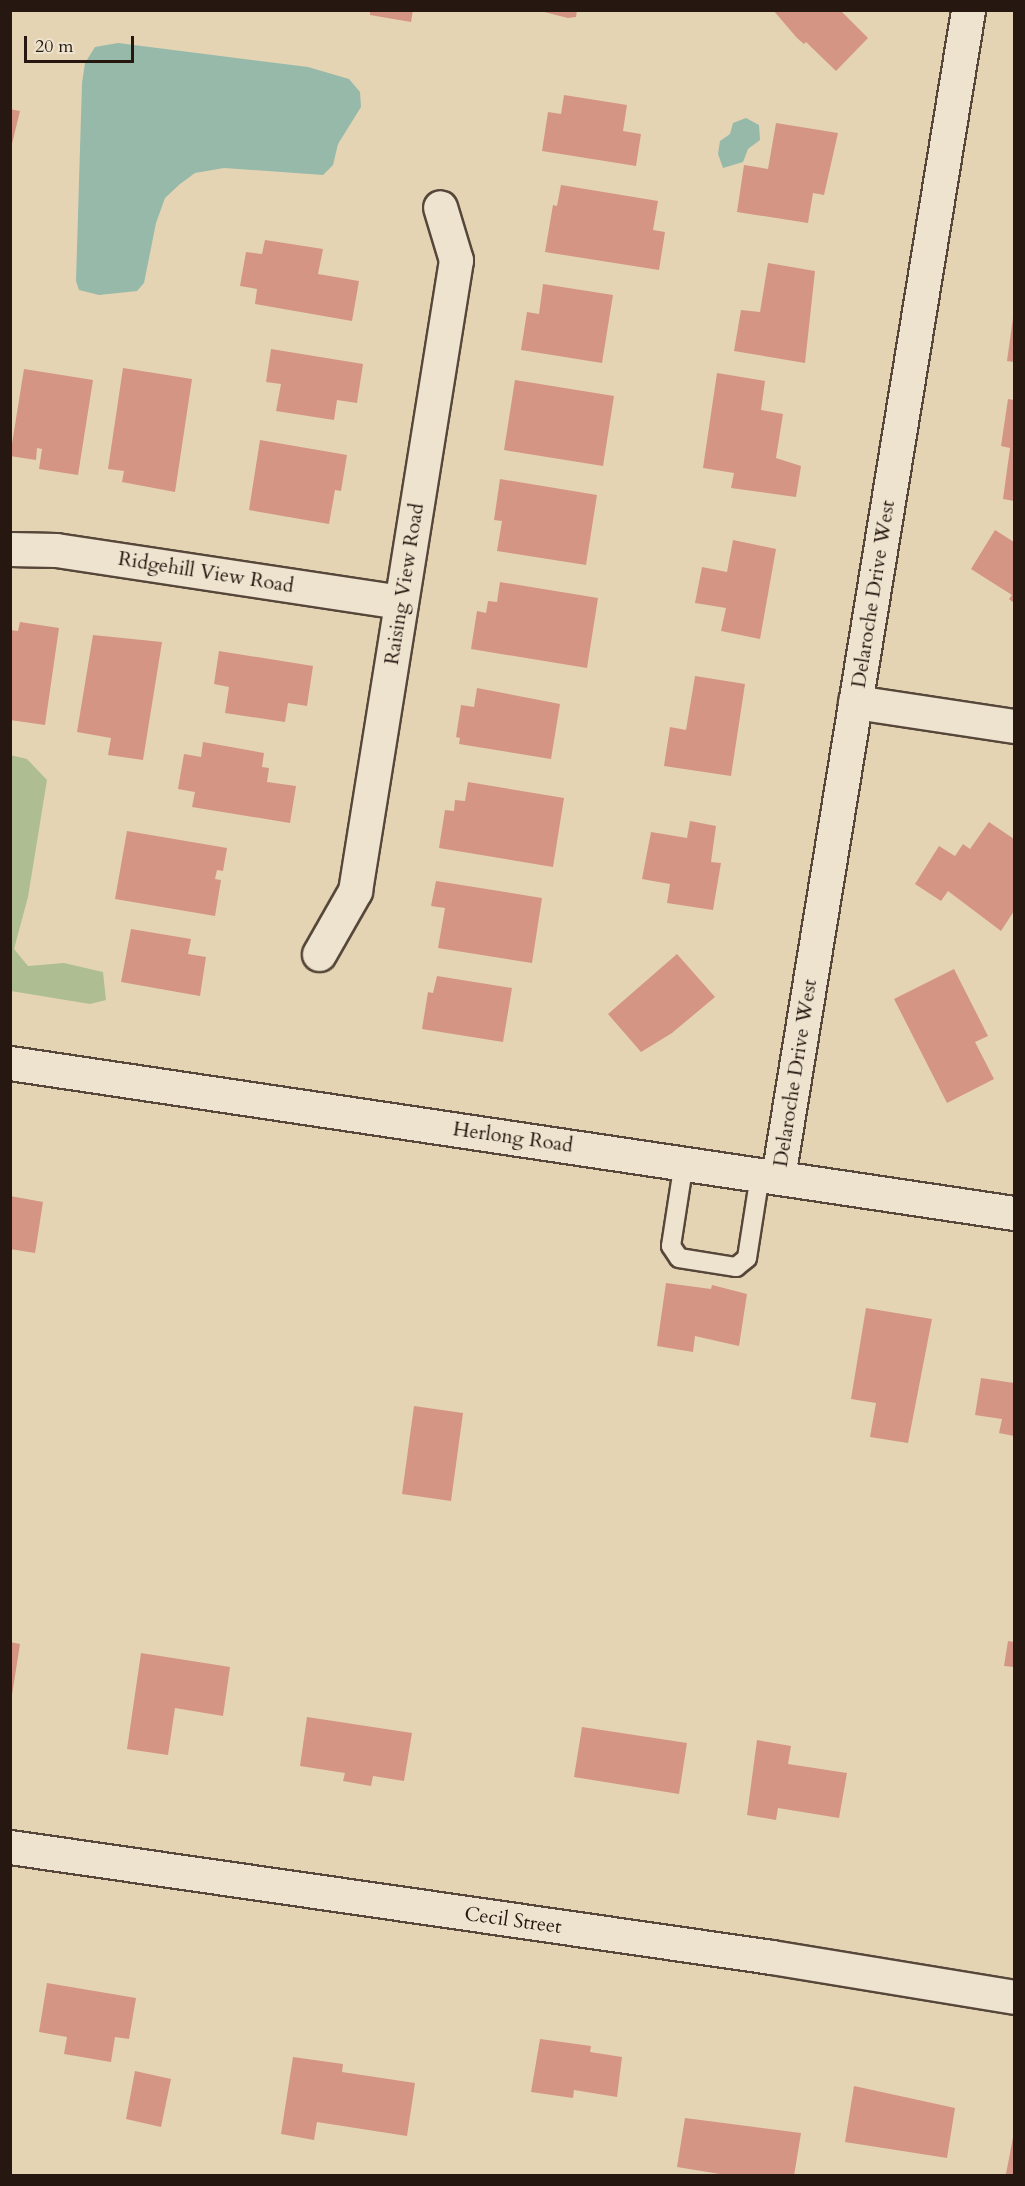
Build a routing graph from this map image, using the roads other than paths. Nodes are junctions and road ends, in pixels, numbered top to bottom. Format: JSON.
{"nodes":[{"id":1,"x":968,"y":10,"type":"edge"},
{"id":2,"x":440,"y":207,"type":"dead end"},
{"id":3,"x":10,"y":549,"type":"edge"},
{"id":4,"x":401,"y":602,"type":"junction"},
{"id":5,"x":855,"y":702,"type":"junction"},
{"id":6,"x":1014,"y":726,"type":"edge"},
{"id":7,"x":319,"y":954,"type":"dead end"},
{"id":8,"x":10,"y":1063,"type":"edge"},
{"id":9,"x":684,"y":1162,"type":"junction"},
{"id":10,"x":769,"y":1176,"type":"junction"},
{"id":11,"x":1014,"y":1213,"type":"edge"},
{"id":12,"x":10,"y":1847,"type":"edge"},
{"id":13,"x":1014,"y":1997,"type":"edge"}],
"edges":[{"from":1,"to":5,"type":"street","name":"Delaroche Drive West"},
{"from":2,"to":4,"type":"street","name":"Raising View Road"},
{"from":3,"to":4,"type":"street","name":"Ridgehill View Road"},
{"from":4,"to":7,"type":"street","name":"Raising View Road"},
{"from":5,"to":6,"type":"street"},
{"from":5,"to":10,"type":"street","name":"Delaroche Drive West"},
{"from":8,"to":9,"type":"street","name":"Herlong Road"},
{"from":9,"to":10,"type":"street","name":"Herlong Road"},
{"from":9,"to":10,"type":"lane"},
{"from":10,"to":11,"type":"street","name":"Herlong Road"},
{"from":12,"to":13,"type":"street","name":"Cecil Street"}]}
